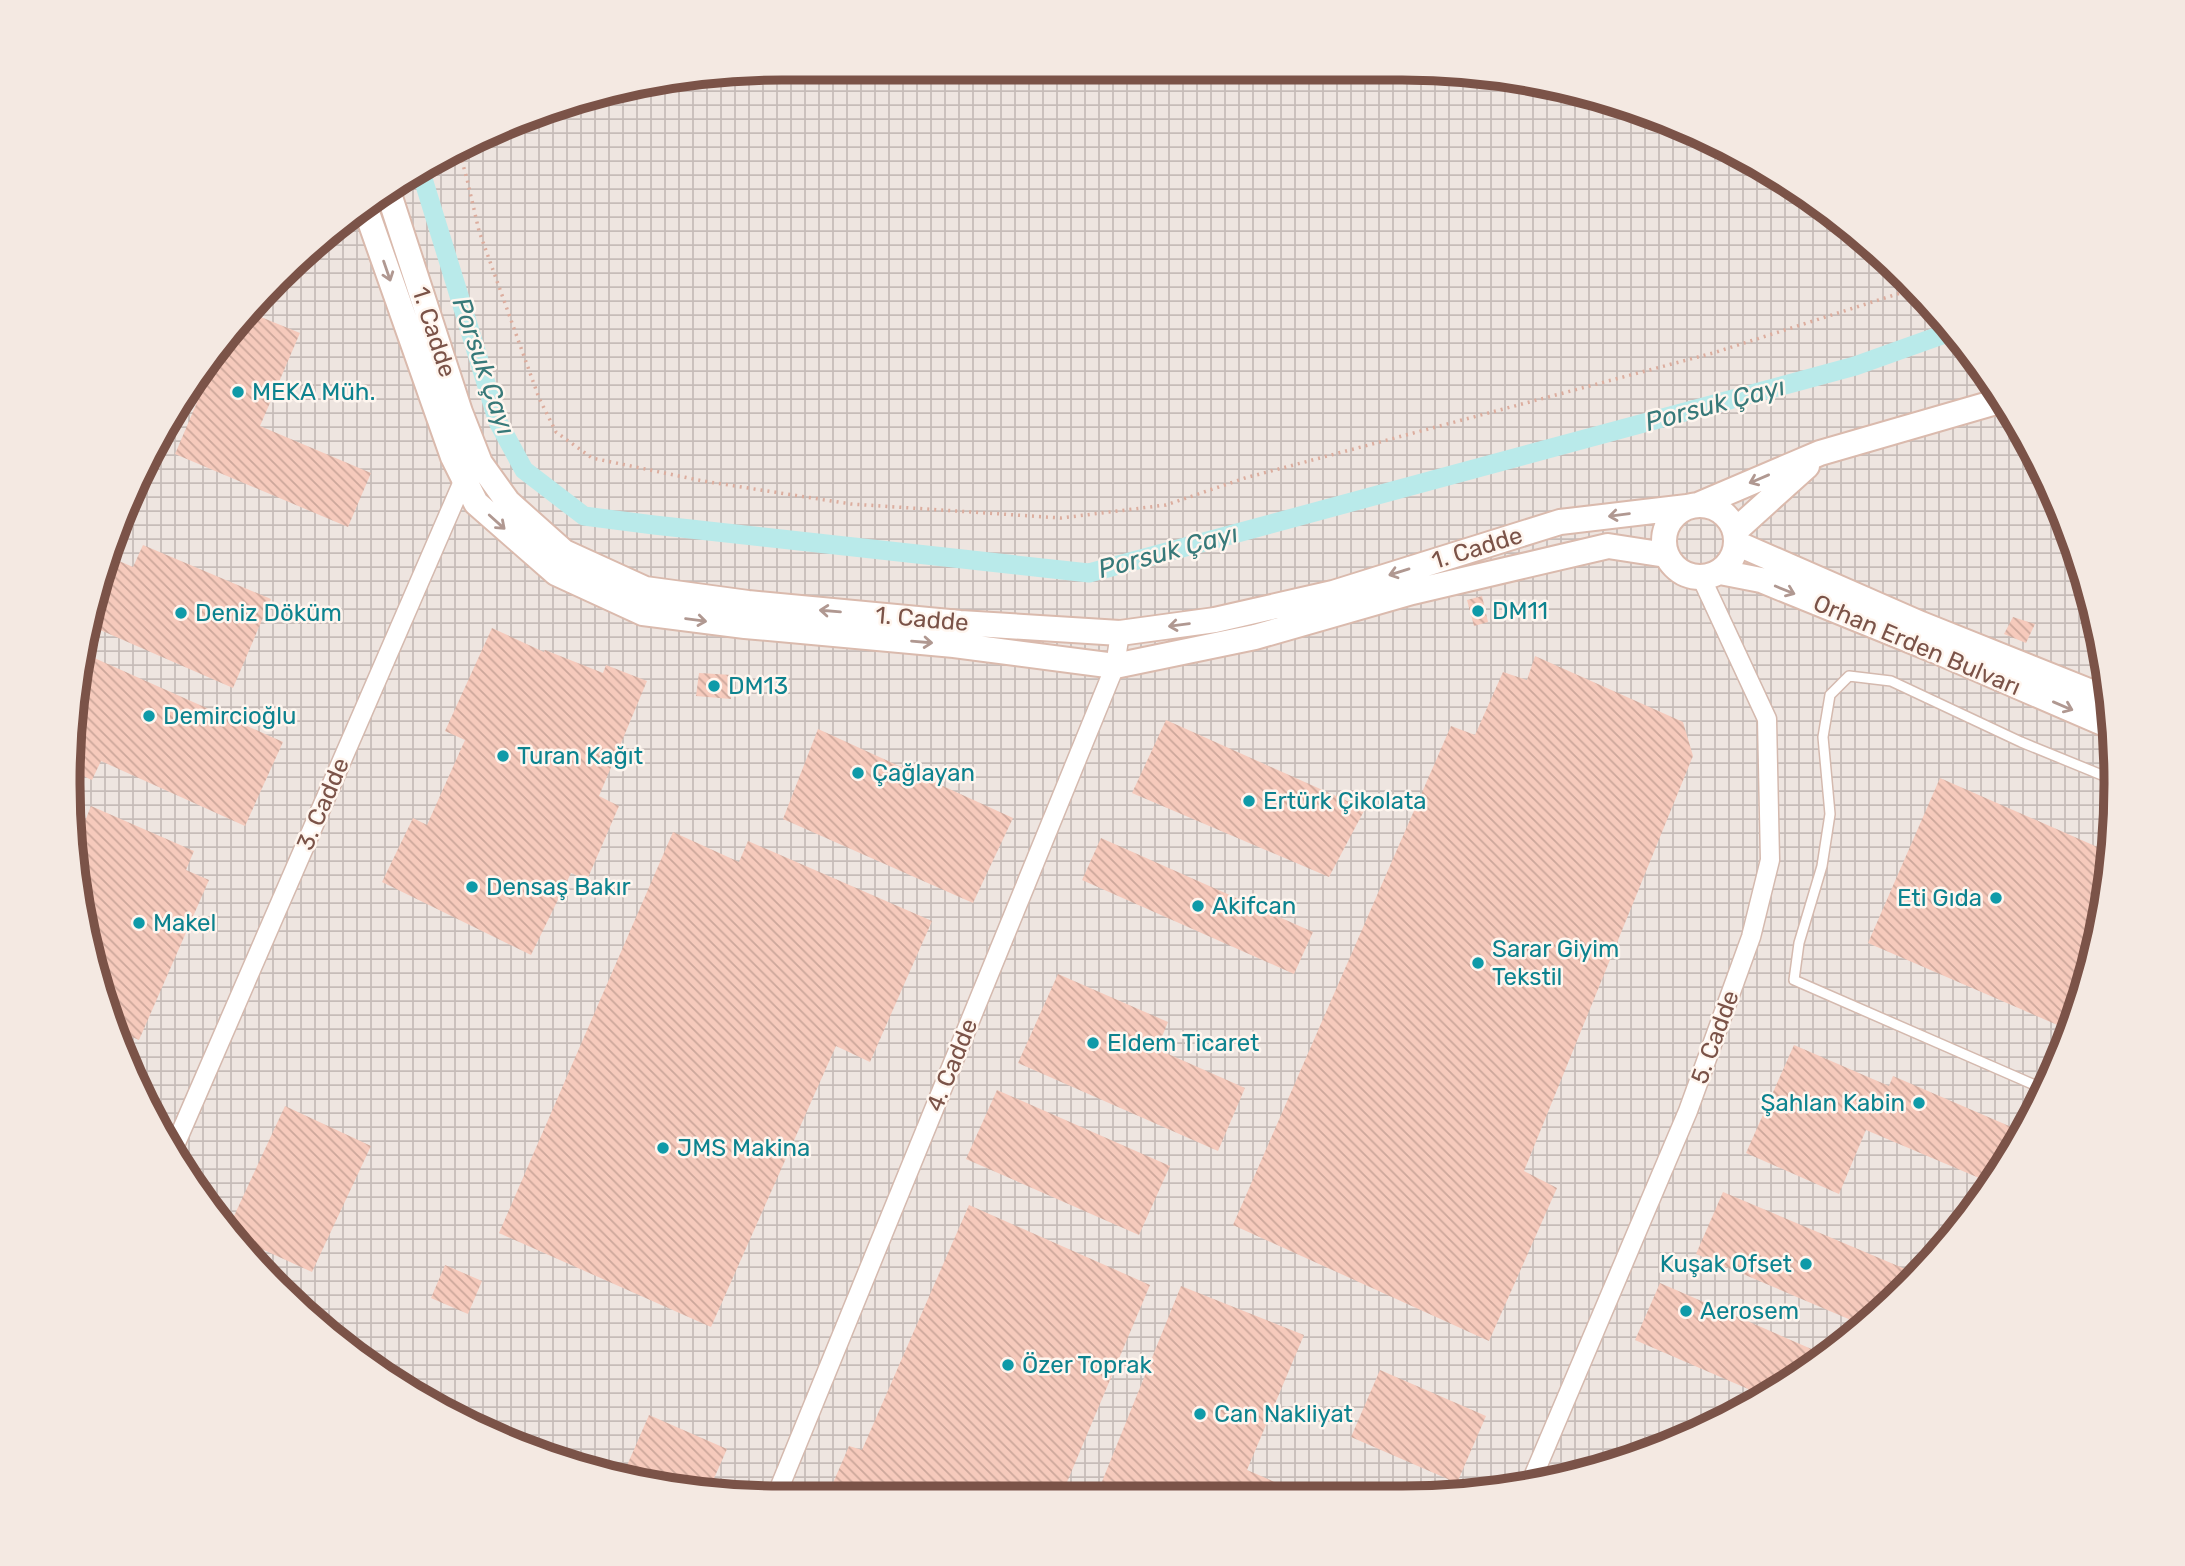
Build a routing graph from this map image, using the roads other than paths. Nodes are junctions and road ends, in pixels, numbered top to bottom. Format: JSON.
{"nodes":[{"id":1,"x":391,"y":200,"type":"edge"},
{"id":2,"x":368,"y":217,"type":"edge"},
{"id":3,"x":1992,"y":403,"type":"edge"},
{"id":4,"x":1820,"y":453,"type":"junction"},
{"id":5,"x":472,"y":471,"type":"junction"},
{"id":6,"x":1692,"y":506,"type":"junction"},
{"id":7,"x":1736,"y":537,"type":"junction"},
{"id":8,"x":1666,"y":555,"type":"junction"},
{"id":9,"x":1710,"y":574,"type":"junction"},
{"id":10,"x":1120,"y":633,"type":"junction"},
{"id":11,"x":1115,"y":666,"type":"junction"},
{"id":12,"x":2098,"y":695,"type":"edge"},
{"id":13,"x":2101,"y":722,"type":"edge"},
{"id":14,"x":2104,"y":776,"type":"edge"},
{"id":15,"x":2036,"y":1086,"type":"edge"},
{"id":16,"x":178,"y":1139,"type":"edge"},
{"id":17,"x":1535,"y":1473,"type":"edge"},
{"id":18,"x":780,"y":1486,"type":"edge"}],
"edges":[{"from":1,"to":5,"type":"street","name":"1. Cadde"},
{"from":2,"to":5,"type":"street","name":"1. Cadde","one_way":true},
{"from":3,"to":4,"type":"street"},
{"from":4,"to":6,"type":"street","one_way":true},
{"from":4,"to":7,"type":"street"},
{"from":10,"to":5,"type":"street","name":"1. Cadde","one_way":true},
{"from":5,"to":11,"type":"street","name":"1. Cadde","one_way":true},
{"from":5,"to":16,"type":"street","name":"3. Cadde"},
{"from":6,"to":7,"type":"street","name":"Orhan Erden Bulvarı"},
{"from":6,"to":8,"type":"street"},
{"from":6,"to":10,"type":"street","name":"1. Cadde","one_way":true},
{"from":7,"to":9,"type":"street"},
{"from":7,"to":12,"type":"street","name":"Orhan Erden Bulvarı"},
{"from":8,"to":9,"type":"street","name":"Orhan Erden Bulvarı"},
{"from":8,"to":11,"type":"street","name":"1. Cadde"},
{"from":9,"to":13,"type":"street","name":"Orhan Erden Bulvarı","one_way":true},
{"from":9,"to":17,"type":"street","name":"5. Cadde"},
{"from":10,"to":11,"type":"street","name":"4. Cadde"},
{"from":11,"to":18,"type":"street","name":"4. Cadde"},
{"from":14,"to":15,"type":"lane"}]}
